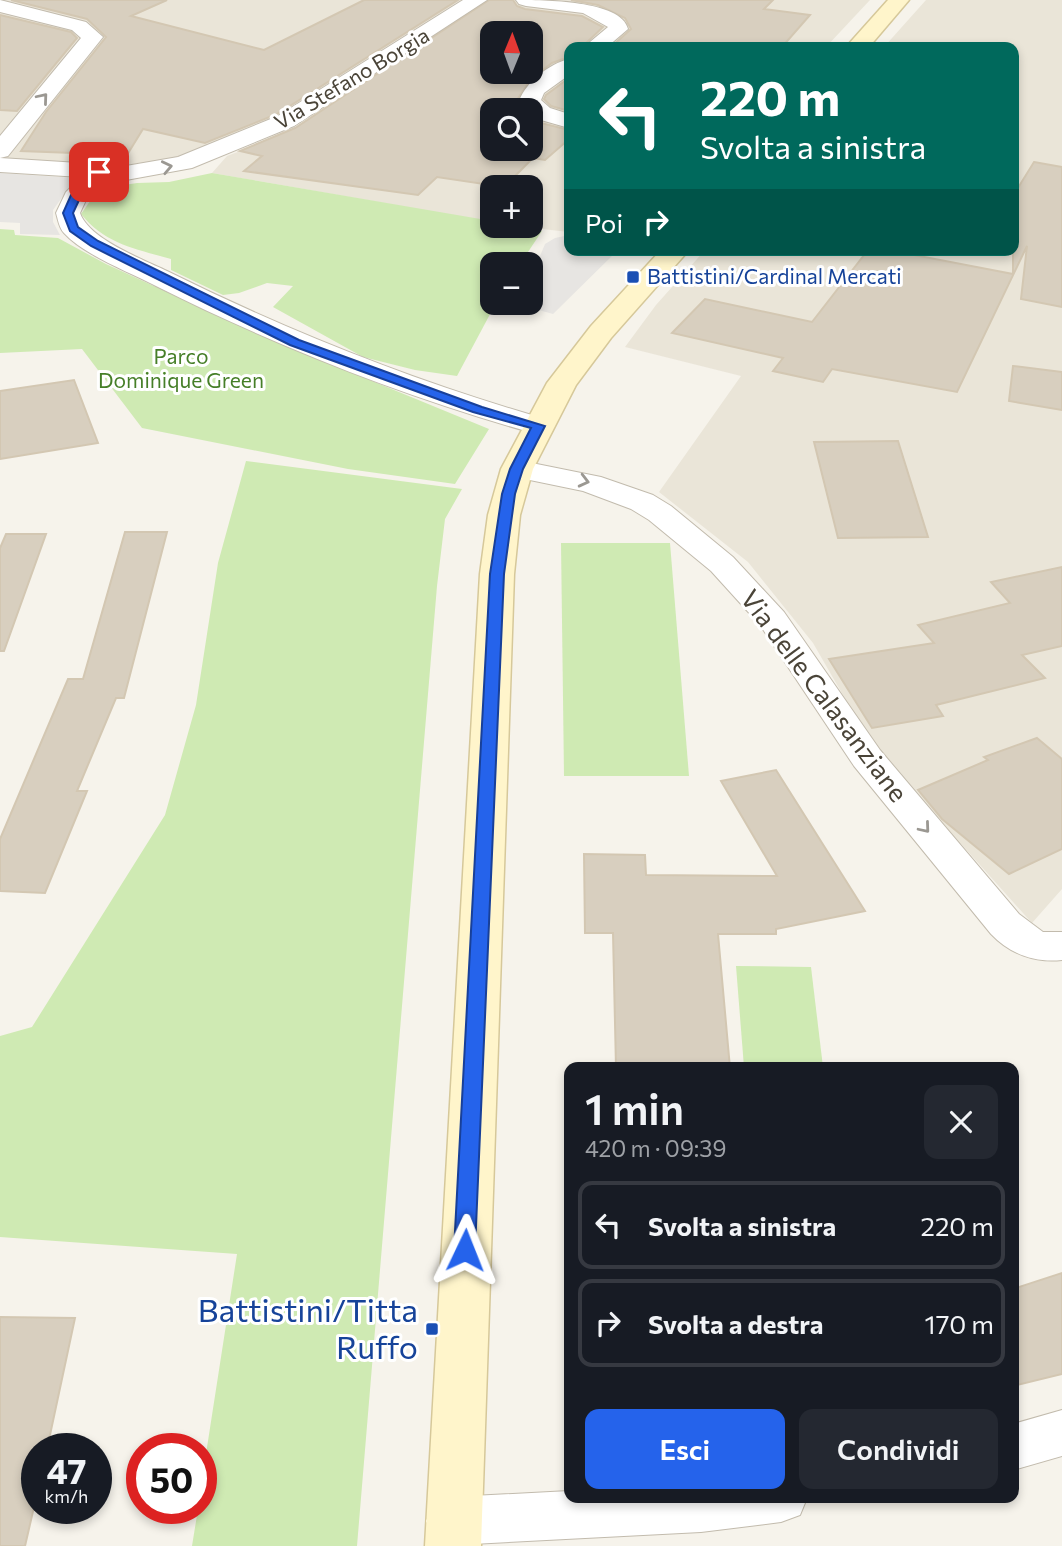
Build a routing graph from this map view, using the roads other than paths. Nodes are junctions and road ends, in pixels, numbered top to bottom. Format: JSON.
{"nodes":[{"id":1,"x":477,"y":0,"type":"edge"},
{"id":2,"x":526,"y":0,"type":"edge"},
{"id":3,"x":899,"y":0,"type":"edge"},
{"id":4,"x":0,"y":6,"type":"edge"},
{"id":5,"x":601,"y":42,"type":"edge"},
{"id":6,"x":861,"y":42,"type":"edge"},
{"id":7,"x":564,"y":69,"type":"edge"},
{"id":8,"x":564,"y":120,"type":"edge"},
{"id":9,"x":0,"y":151,"type":"edge"},
{"id":10,"x":0,"y":165,"type":"edge"},
{"id":11,"x":99,"y":172,"type":"junction"},
{"id":12,"x":671,"y":256,"type":"edge"},
{"id":13,"x":538,"y":426,"type":"junction"},
{"id":14,"x":517,"y":469,"type":"junction"},
{"id":15,"x":1062,"y":946,"type":"edge"},
{"id":16,"x":1062,"y":1433,"type":"edge"},
{"id":17,"x":1019,"y":1445,"type":"edge"},
{"id":18,"x":741,"y":1503,"type":"edge"},
{"id":19,"x":453,"y":1533,"type":"edge"}],
"edges":[{"from":11,"to":1,"type":"street","name":"Via Stefano Borgia","one_way":true},
{"from":2,"to":5,"type":"street"},
{"from":3,"to":6,"type":"main road"},
{"from":9,"to":4,"type":"street","one_way":true},
{"from":7,"to":8,"type":"street"},
{"from":10,"to":11,"type":"street","name":"Via Stefano Borgia"},
{"from":11,"to":13,"type":"street"},
{"from":12,"to":13,"type":"main road"},
{"from":13,"to":14,"type":"main road"},
{"from":14,"to":15,"type":"street","name":"Via delle Calasanziane","one_way":true},
{"from":14,"to":19,"type":"main road"},
{"from":16,"to":17,"type":"street"},
{"from":18,"to":19,"type":"street"}]}
